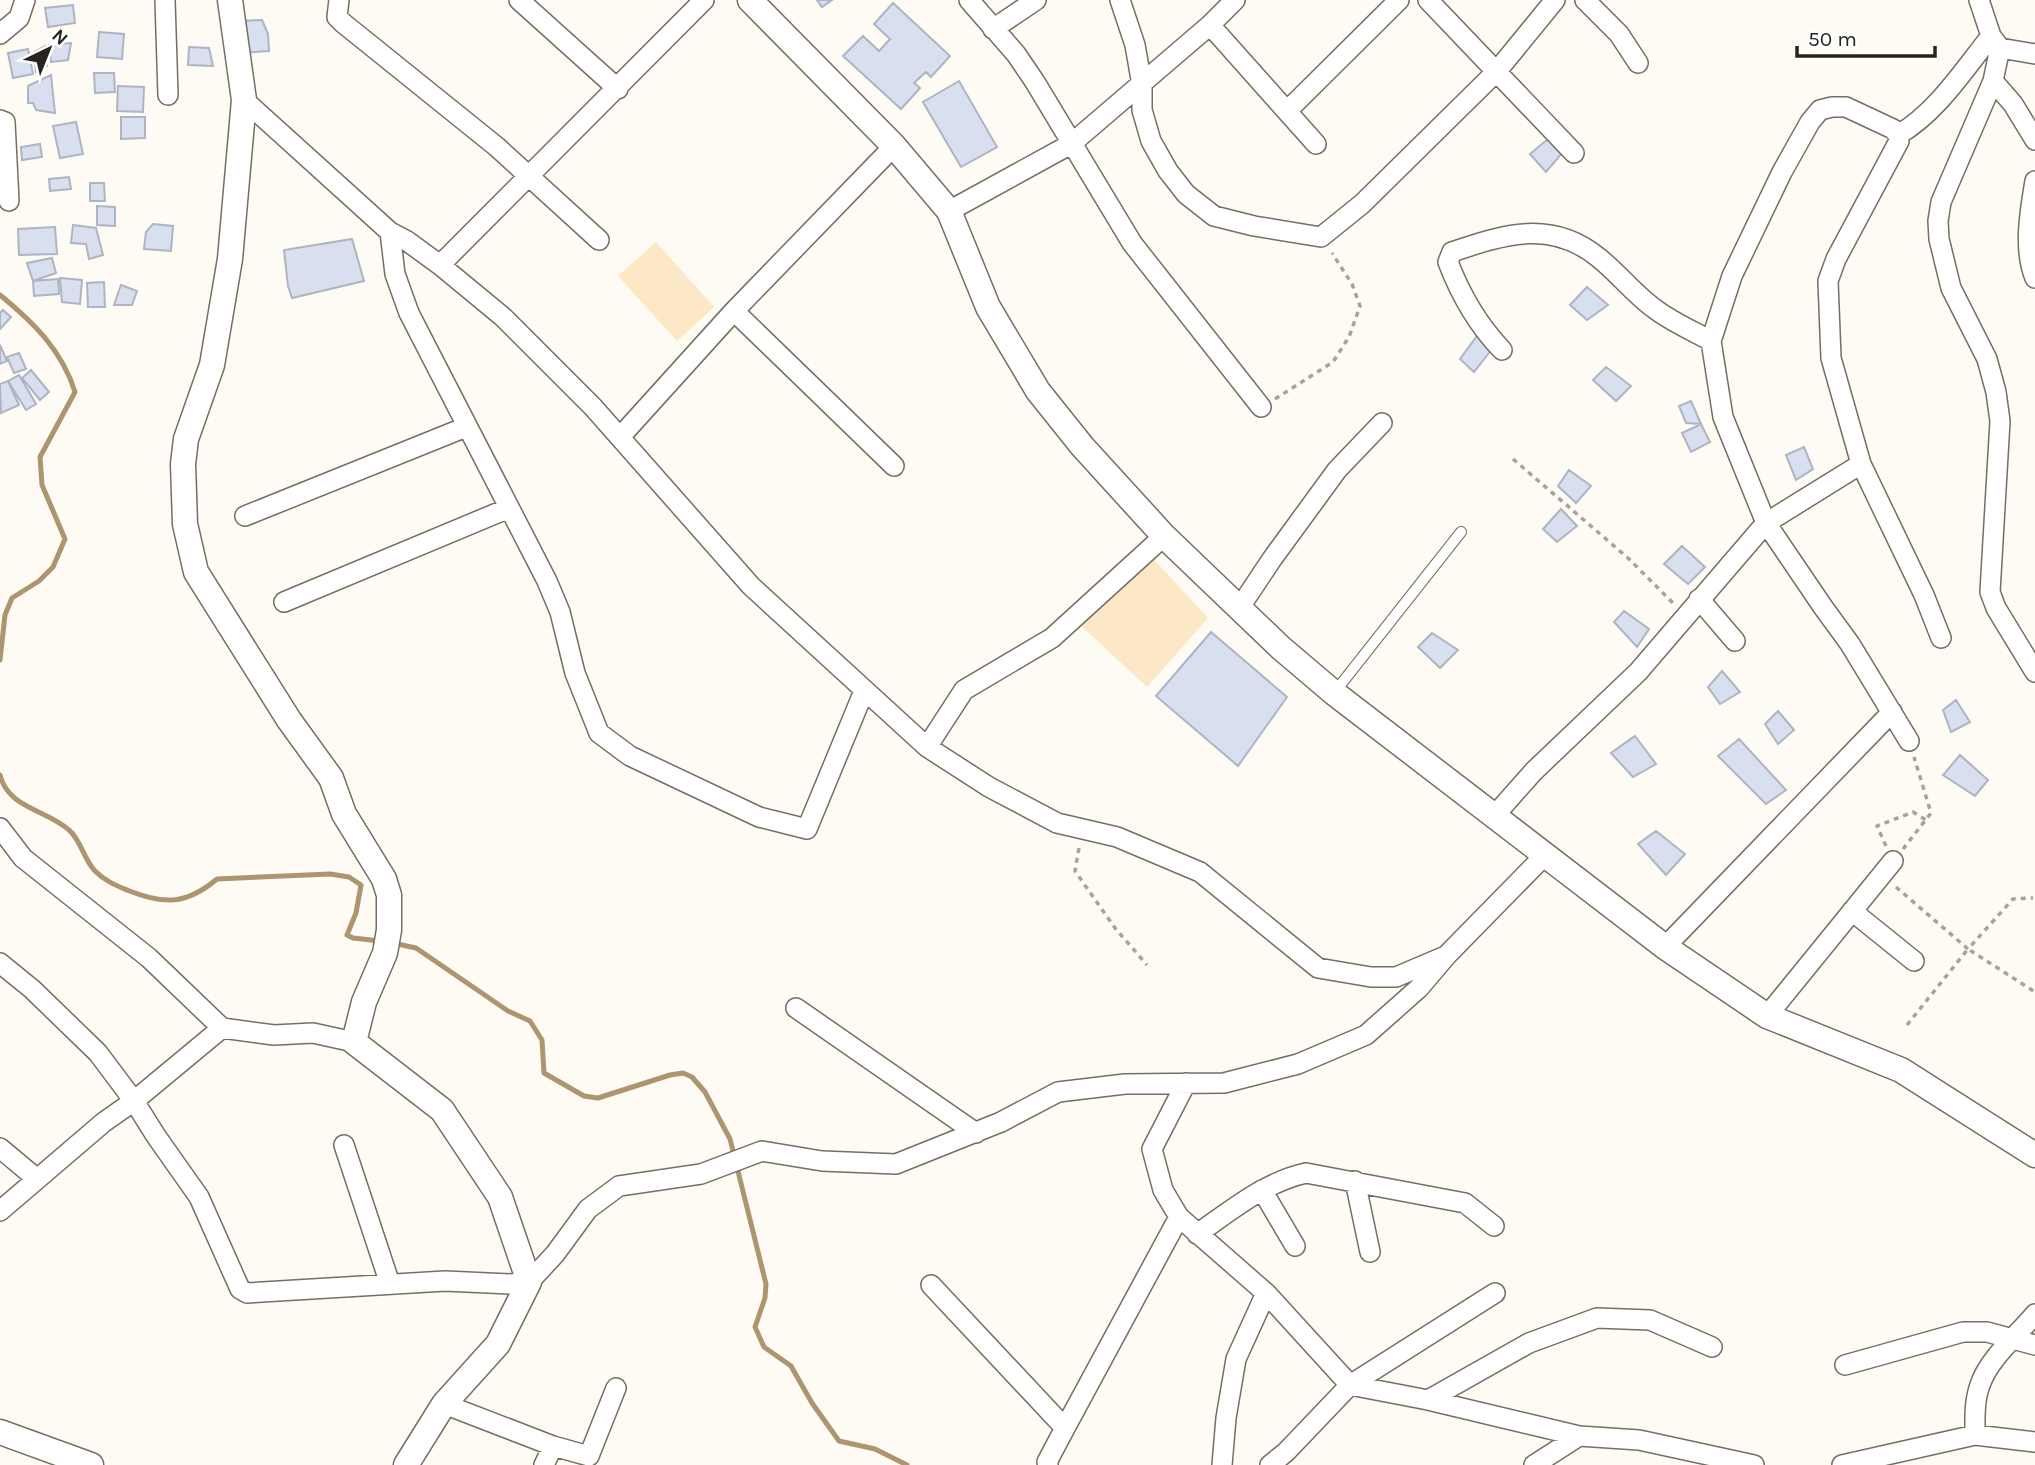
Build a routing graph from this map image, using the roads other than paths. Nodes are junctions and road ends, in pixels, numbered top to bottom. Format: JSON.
{"nodes":[{"id":1,"x":25,"y":0,"type":"edge"},
{"id":2,"x":165,"y":0,"type":"edge"},
{"id":3,"x":230,"y":0,"type":"edge"},
{"id":4,"x":339,"y":0,"type":"edge"},
{"id":5,"x":519,"y":0,"type":"edge"},
{"id":6,"x":704,"y":0,"type":"edge"},
{"id":7,"x":750,"y":0,"type":"edge"},
{"id":8,"x":969,"y":0,"type":"edge"},
{"id":9,"x":1036,"y":0,"type":"edge"},
{"id":10,"x":1120,"y":0,"type":"edge"},
{"id":11,"x":1235,"y":0,"type":"edge"},
{"id":12,"x":1399,"y":0,"type":"edge"},
{"id":13,"x":1428,"y":0,"type":"edge"},
{"id":14,"x":1555,"y":0,"type":"edge"},
{"id":15,"x":1585,"y":0,"type":"edge"},
{"id":16,"x":1979,"y":0,"type":"edge"},
{"id":17,"x":1210,"y":26,"type":"junction"},
{"id":18,"x":993,"y":29,"type":"junction"},
{"id":19,"x":0,"y":34,"type":"edge"},
{"id":20,"x":1995,"y":42,"type":"junction"},
{"id":21,"x":2035,"y":54,"type":"edge"},
{"id":22,"x":1638,"y":63,"type":"dead end"},
{"id":23,"x":1497,"y":71,"type":"junction"},
{"id":24,"x":1993,"y":81,"type":"junction"},
{"id":25,"x":1142,"y":85,"type":"junction"},
{"id":26,"x":618,"y":89,"type":"junction"},
{"id":27,"x":169,"y":95,"type":"dead end"},
{"id":28,"x":244,"y":100,"type":"junction"},
{"id":29,"x":1287,"y":111,"type":"junction"},
{"id":30,"x":0,"y":120,"type":"edge"},
{"id":31,"x":1898,"y":135,"type":"junction"},
{"id":32,"x":2035,"y":140,"type":"edge"},
{"id":33,"x":1071,"y":144,"type":"junction"},
{"id":34,"x":1316,"y":144,"type":"dead end"},
{"id":35,"x":894,"y":146,"type":"junction"},
{"id":36,"x":1574,"y":153,"type":"dead end"},
{"id":37,"x":530,"y":176,"type":"junction"},
{"id":38,"x":2035,"y":181,"type":"edge"},
{"id":39,"x":9,"y":201,"type":"dead end"},
{"id":40,"x":949,"y":211,"type":"junction"},
{"id":41,"x":390,"y":232,"type":"junction"},
{"id":42,"x":599,"y":240,"type":"dead end"},
{"id":43,"x":440,"y":265,"type":"junction"},
{"id":44,"x":2035,"y":278,"type":"edge"},
{"id":45,"x":734,"y":311,"type":"junction"},
{"id":46,"x":1711,"y":341,"type":"junction"},
{"id":47,"x":1502,"y":350,"type":"dead end"},
{"id":48,"x":1261,"y":407,"type":"road end"},
{"id":49,"x":1382,"y":423,"type":"dead end"},
{"id":50,"x":466,"y":427,"type":"junction"},
{"id":51,"x":620,"y":437,"type":"junction"},
{"id":52,"x":1861,"y":464,"type":"junction"},
{"id":53,"x":894,"y":466,"type":"dead end"},
{"id":54,"x":509,"y":508,"type":"junction"},
{"id":55,"x":245,"y":516,"type":"dead end"},
{"id":56,"x":1766,"y":523,"type":"junction"},
{"id":57,"x":1461,"y":532,"type":"dead end"},
{"id":58,"x":1164,"y":536,"type":"junction"},
{"id":59,"x":1699,"y":599,"type":"junction"},
{"id":60,"x":284,"y":602,"type":"dead end"},
{"id":61,"x":1240,"y":607,"type":"junction"},
{"id":62,"x":1941,"y":638,"type":"dead end"},
{"id":63,"x":1735,"y":641,"type":"dead end"},
{"id":64,"x":2035,"y":672,"type":"edge"},
{"id":65,"x":864,"y":691,"type":"junction"},
{"id":66,"x":1334,"y":693,"type":"junction"},
{"id":67,"x":1892,"y":712,"type":"junction"},
{"id":68,"x":1909,"y":741,"type":"road end"},
{"id":69,"x":927,"y":747,"type":"junction"},
{"id":70,"x":1495,"y":815,"type":"junction"},
{"id":71,"x":0,"y":828,"type":"edge"},
{"id":72,"x":1545,"y":856,"type":"junction"},
{"id":73,"x":1887,"y":868,"type":"road end"},
{"id":74,"x":1852,"y":911,"type":"junction"},
{"id":75,"x":1665,"y":947,"type":"junction"},
{"id":76,"x":1447,"y":955,"type":"junction"},
{"id":77,"x":1914,"y":961,"type":"dead end"},
{"id":78,"x":0,"y":963,"type":"edge"},
{"id":79,"x":796,"y":1009,"type":"dead end"},
{"id":80,"x":1767,"y":1016,"type":"junction"},
{"id":81,"x":222,"y":1028,"type":"junction"},
{"id":82,"x":354,"y":1042,"type":"junction"},
{"id":83,"x":1186,"y":1083,"type":"junction"},
{"id":84,"x":134,"y":1101,"type":"junction"},
{"id":85,"x":976,"y":1133,"type":"junction"},
{"id":86,"x":344,"y":1145,"type":"dead end"},
{"id":87,"x":0,"y":1148,"type":"edge"},
{"id":88,"x":2035,"y":1155,"type":"edge"},
{"id":89,"x":37,"y":1179,"type":"junction"},
{"id":90,"x":1355,"y":1181,"type":"junction"},
{"id":91,"x":1262,"y":1190,"type":"junction"},
{"id":92,"x":0,"y":1211,"type":"edge"},
{"id":93,"x":1178,"y":1217,"type":"junction"},
{"id":94,"x":1494,"y":1226,"type":"dead end"},
{"id":95,"x":1198,"y":1234,"type":"junction"},
{"id":96,"x":1295,"y":1246,"type":"dead end"},
{"id":97,"x":1370,"y":1252,"type":"dead end"},
{"id":98,"x":529,"y":1282,"type":"junction"},
{"id":99,"x":390,"y":1283,"type":"junction"},
{"id":100,"x":931,"y":1285,"type":"dead end"},
{"id":101,"x":1266,"y":1293,"type":"junction"},
{"id":102,"x":1495,"y":1293,"type":"dead end"},
{"id":103,"x":2035,"y":1314,"type":"edge"},
{"id":104,"x":2013,"y":1340,"type":"junction"},
{"id":105,"x":2035,"y":1345,"type":"edge"},
{"id":106,"x":1712,"y":1347,"type":"dead end"},
{"id":107,"x":1845,"y":1365,"type":"dead end"},
{"id":108,"x":1350,"y":1385,"type":"junction"},
{"id":109,"x":615,"y":1388,"type":"dead end"},
{"id":110,"x":1428,"y":1400,"type":"junction"},
{"id":111,"x":444,"y":1404,"type":"junction"},
{"id":112,"x":1065,"y":1428,"type":"junction"},
{"id":113,"x":0,"y":1432,"type":"edge"},
{"id":114,"x":1975,"y":1435,"type":"junction"},
{"id":115,"x":1579,"y":1436,"type":"junction"},
{"id":116,"x":2035,"y":1442,"type":"edge"},
{"id":117,"x":553,"y":1446,"type":"junction"},
{"id":118,"x":91,"y":1465,"type":"edge"},
{"id":119,"x":406,"y":1465,"type":"edge"},
{"id":120,"x":544,"y":1465,"type":"edge"},
{"id":121,"x":1048,"y":1465,"type":"edge"},
{"id":122,"x":1222,"y":1465,"type":"edge"},
{"id":123,"x":1270,"y":1465,"type":"edge"},
{"id":124,"x":1534,"y":1465,"type":"edge"},
{"id":125,"x":1754,"y":1465,"type":"edge"},
{"id":126,"x":1842,"y":1465,"type":"edge"}],
"edges":[{"from":1,"to":19,"type":"street"},
{"from":2,"to":27,"type":"street"},
{"from":3,"to":28,"type":"street"},
{"from":4,"to":37,"type":"street"},
{"from":5,"to":26,"type":"street"},
{"from":6,"to":26,"type":"street"},
{"from":7,"to":35,"type":"street"},
{"from":8,"to":18,"type":"street"},
{"from":9,"to":18,"type":"street"},
{"from":10,"to":25,"type":"street"},
{"from":11,"to":17,"type":"street"},
{"from":12,"to":29,"type":"street"},
{"from":13,"to":23,"type":"street"},
{"from":14,"to":23,"type":"street"},
{"from":15,"to":22,"type":"street"},
{"from":16,"to":20,"type":"street"},
{"from":17,"to":25,"type":"street"},
{"from":17,"to":29,"type":"street"},
{"from":18,"to":33,"type":"street"},
{"from":20,"to":21,"type":"street"},
{"from":20,"to":24,"type":"street"},
{"from":20,"to":31,"type":"street"},
{"from":23,"to":25,"type":"street"},
{"from":23,"to":36,"type":"street"},
{"from":24,"to":32,"type":"street"},
{"from":24,"to":64,"type":"street"},
{"from":25,"to":33,"type":"street"},
{"from":26,"to":37,"type":"street"},
{"from":28,"to":41,"type":"street"},
{"from":28,"to":82,"type":"street"},
{"from":29,"to":34,"type":"street"},
{"from":30,"to":39,"type":"street"},
{"from":31,"to":46,"type":"street"},
{"from":31,"to":52,"type":"street"},
{"from":33,"to":40,"type":"street"},
{"from":33,"to":48,"type":"street"},
{"from":35,"to":40,"type":"street"},
{"from":35,"to":45,"type":"street"},
{"from":37,"to":42,"type":"street"},
{"from":37,"to":43,"type":"street"},
{"from":38,"to":44,"type":"street"},
{"from":40,"to":58,"type":"street"},
{"from":41,"to":43,"type":"street"},
{"from":41,"to":50,"type":"street"},
{"from":43,"to":51,"type":"street"},
{"from":45,"to":51,"type":"street"},
{"from":45,"to":53,"type":"street"},
{"from":46,"to":47,"type":"street"},
{"from":46,"to":56,"type":"street"},
{"from":49,"to":61,"type":"street"},
{"from":50,"to":54,"type":"street"},
{"from":50,"to":55,"type":"street"},
{"from":51,"to":65,"type":"street"},
{"from":52,"to":56,"type":"street"},
{"from":52,"to":62,"type":"street"},
{"from":54,"to":60,"type":"street"},
{"from":54,"to":65,"type":"street"},
{"from":56,"to":59,"type":"street"},
{"from":56,"to":67,"type":"street"},
{"from":57,"to":66,"type":"lane"},
{"from":58,"to":61,"type":"street"},
{"from":58,"to":69,"type":"street"},
{"from":59,"to":63,"type":"street"},
{"from":59,"to":70,"type":"street"},
{"from":61,"to":66,"type":"street"},
{"from":65,"to":69,"type":"street"},
{"from":66,"to":70,"type":"street"},
{"from":67,"to":68,"type":"street"},
{"from":67,"to":75,"type":"street"},
{"from":69,"to":76,"type":"street"},
{"from":70,"to":72,"type":"street"},
{"from":71,"to":81,"type":"street"},
{"from":72,"to":75,"type":"street"},
{"from":72,"to":76,"type":"street"},
{"from":73,"to":74,"type":"street"},
{"from":74,"to":77,"type":"street"},
{"from":74,"to":80,"type":"street"},
{"from":75,"to":80,"type":"street"},
{"from":76,"to":83,"type":"street"},
{"from":78,"to":84,"type":"street"},
{"from":79,"to":85,"type":"street"},
{"from":80,"to":88,"type":"street"},
{"from":81,"to":82,"type":"street"},
{"from":81,"to":84,"type":"street"},
{"from":82,"to":98,"type":"street"},
{"from":83,"to":85,"type":"street"},
{"from":83,"to":93,"type":"street"},
{"from":84,"to":89,"type":"street"},
{"from":84,"to":99,"type":"street"},
{"from":85,"to":98,"type":"street"},
{"from":86,"to":99,"type":"street"},
{"from":87,"to":89,"type":"street"},
{"from":89,"to":92,"type":"street"},
{"from":90,"to":91,"type":"street"},
{"from":90,"to":94,"type":"street"},
{"from":90,"to":97,"type":"street"},
{"from":91,"to":95,"type":"street"},
{"from":91,"to":96,"type":"street"},
{"from":93,"to":95,"type":"street"},
{"from":93,"to":112,"type":"street"},
{"from":95,"to":101,"type":"street"},
{"from":98,"to":99,"type":"street"},
{"from":98,"to":111,"type":"street"},
{"from":100,"to":112,"type":"street"},
{"from":101,"to":108,"type":"street"},
{"from":101,"to":122,"type":"street"},
{"from":102,"to":108,"type":"street"},
{"from":103,"to":104,"type":"street"},
{"from":104,"to":105,"type":"street"},
{"from":104,"to":107,"type":"street"},
{"from":104,"to":114,"type":"street"},
{"from":106,"to":110,"type":"street"},
{"from":108,"to":110,"type":"street"},
{"from":108,"to":123,"type":"street"},
{"from":109,"to":117,"type":"street"},
{"from":110,"to":115,"type":"street"},
{"from":111,"to":117,"type":"street"},
{"from":111,"to":119,"type":"street"},
{"from":112,"to":121,"type":"street"},
{"from":113,"to":118,"type":"street"},
{"from":114,"to":116,"type":"street"},
{"from":114,"to":126,"type":"street"},
{"from":115,"to":124,"type":"street"},
{"from":115,"to":125,"type":"street"},
{"from":117,"to":120,"type":"street"}]}
